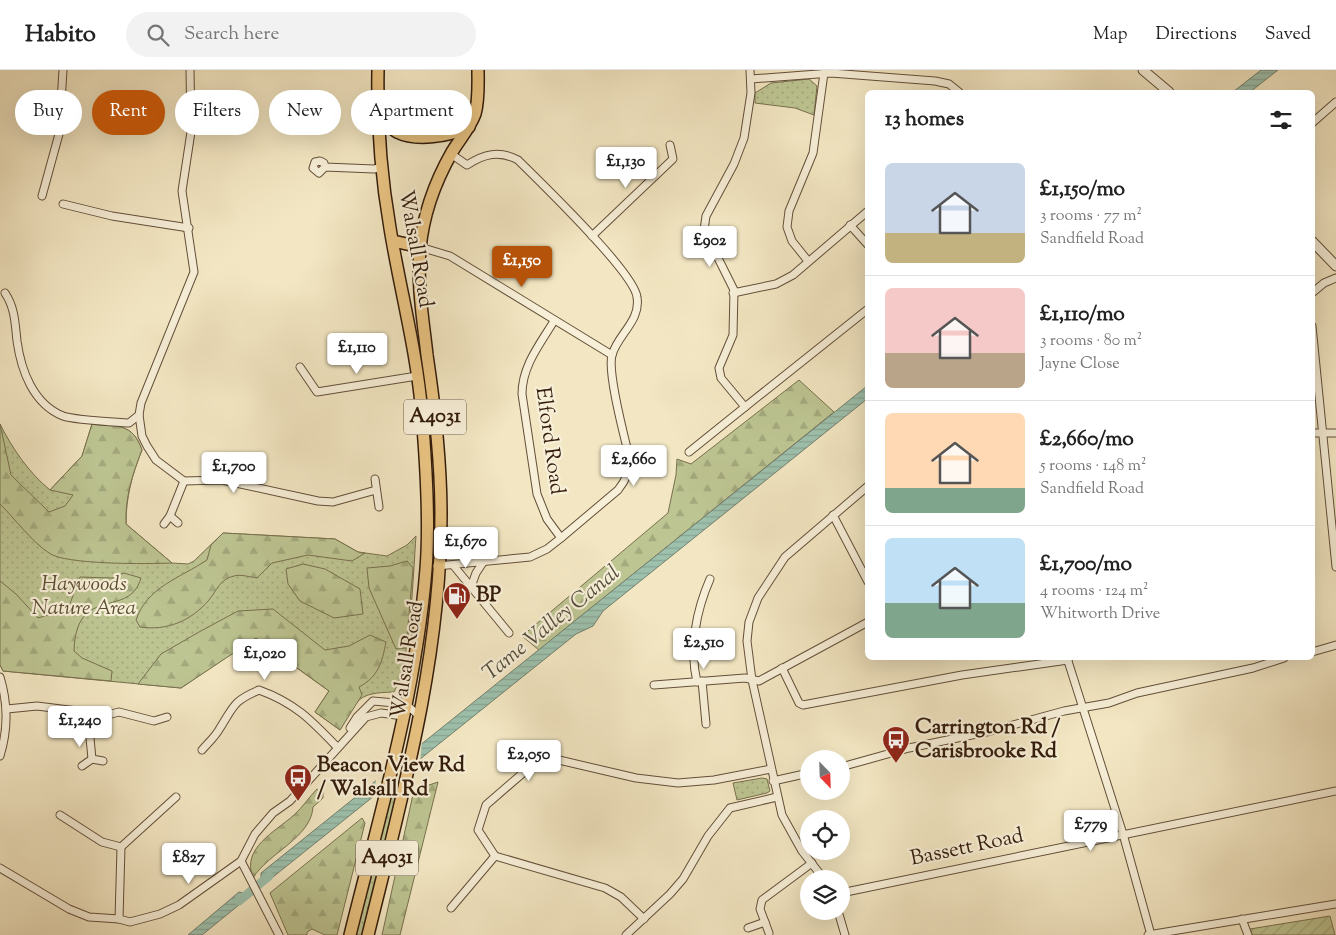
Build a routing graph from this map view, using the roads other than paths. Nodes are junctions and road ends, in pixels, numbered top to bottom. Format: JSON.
{"nodes":[{"id":1,"x":64,"y":70,"type":"edge"},
{"id":2,"x":190,"y":70,"type":"edge"},
{"id":3,"x":378,"y":70,"type":"edge"},
{"id":4,"x":478,"y":70,"type":"edge"},
{"id":5,"x":750,"y":70,"type":"edge"},
{"id":6,"x":1143,"y":70,"type":"edge"},
{"id":7,"x":824,"y":73,"type":"junction"},
{"id":8,"x":751,"y":79,"type":"junction"},
{"id":9,"x":378,"y":90,"type":"edge"},
{"id":10,"x":956,"y":90,"type":"edge"},
{"id":11,"x":1166,"y":90,"type":"edge"},
{"id":12,"x":1336,"y":102,"type":"edge"},
{"id":13,"x":472,"y":119,"type":"edge"},
{"id":14,"x":1315,"y":120,"type":"edge"},
{"id":15,"x":381,"y":135,"type":"edge"},
{"id":16,"x":464,"y":135,"type":"edge"},
{"id":17,"x":670,"y":145,"type":"dead end"},
{"id":18,"x":451,"y":154,"type":"junction"},
{"id":19,"x":383,"y":167,"type":"junction"},
{"id":20,"x":325,"y":168,"type":"dead end"},
{"id":21,"x":42,"y":196,"type":"dead end"},
{"id":22,"x":63,"y":204,"type":"dead end"},
{"id":23,"x":865,"y":213,"type":"edge"},
{"id":24,"x":850,"y":225,"type":"junction"},
{"id":25,"x":189,"y":228,"type":"junction"},
{"id":26,"x":592,"y":236,"type":"junction"},
{"id":27,"x":392,"y":241,"type":"junction"},
{"id":28,"x":865,"y":242,"type":"edge"},
{"id":29,"x":1315,"y":244,"type":"edge"},
{"id":30,"x":420,"y":247,"type":"junction"},
{"id":31,"x":808,"y":261,"type":"junction"},
{"id":32,"x":1336,"y":266,"type":"edge"},
{"id":33,"x":1336,"y":278,"type":"edge"},
{"id":34,"x":1315,"y":290,"type":"edge"},
{"id":35,"x":5,"y":292,"type":"dead end"},
{"id":36,"x":734,"y":293,"type":"junction"},
{"id":37,"x":865,"y":311,"type":"edge"},
{"id":38,"x":554,"y":321,"type":"junction"},
{"id":39,"x":612,"y":355,"type":"junction"},
{"id":40,"x":1315,"y":355,"type":"edge"},
{"id":41,"x":300,"y":367,"type":"dead end"},
{"id":42,"x":417,"y":376,"type":"junction"},
{"id":43,"x":745,"y":407,"type":"junction"},
{"id":44,"x":139,"y":415,"type":"junction"},
{"id":45,"x":1323,"y":433,"type":"junction"},
{"id":46,"x":1336,"y":433,"type":"edge"},
{"id":47,"x":1315,"y":434,"type":"edge"},
{"id":48,"x":689,"y":452,"type":"dead end"},
{"id":49,"x":375,"y":479,"type":"dead end"},
{"id":50,"x":184,"y":480,"type":"junction"},
{"id":51,"x":865,"y":489,"type":"edge"},
{"id":52,"x":376,"y":490,"type":"junction"},
{"id":53,"x":379,"y":507,"type":"dead end"},
{"id":54,"x":834,"y":515,"type":"junction"},
{"id":55,"x":170,"y":516,"type":"junction"},
{"id":56,"x":178,"y":523,"type":"dead end"},
{"id":57,"x":164,"y":524,"type":"dead end"},
{"id":58,"x":561,"y":538,"type":"junction"},
{"id":59,"x":484,"y":561,"type":"junction"},
{"id":60,"x":453,"y":565,"type":"junction"},
{"id":61,"x":426,"y":566,"type":"junction"},
{"id":62,"x":440,"y":566,"type":"junction"},
{"id":63,"x":1336,"y":567,"type":"edge"},
{"id":64,"x":865,"y":576,"type":"edge"},
{"id":65,"x":710,"y":579,"type":"dead end"},
{"id":66,"x":471,"y":587,"type":"junction"},
{"id":67,"x":865,"y":624,"type":"edge"},
{"id":68,"x":509,"y":633,"type":"dead end"},
{"id":69,"x":1336,"y":645,"type":"edge"},
{"id":70,"x":1315,"y":651,"type":"edge"},
{"id":71,"x":1061,"y":660,"type":"edge"},
{"id":72,"x":1068,"y":660,"type":"edge"},
{"id":73,"x":1278,"y":660,"type":"edge"},
{"id":74,"x":782,"y":668,"type":"junction"},
{"id":75,"x":0,"y":677,"type":"edge"},
{"id":76,"x":752,"y":680,"type":"junction"},
{"id":77,"x":699,"y":681,"type":"junction"},
{"id":78,"x":654,"y":685,"type":"dead end"},
{"id":79,"x":2,"y":690,"type":"edge"},
{"id":80,"x":1083,"y":708,"type":"junction"},
{"id":81,"x":7,"y":709,"type":"junction"},
{"id":82,"x":410,"y":711,"type":"junction"},
{"id":83,"x":167,"y":717,"type":"dead end"},
{"id":84,"x":96,"y":718,"type":"junction"},
{"id":85,"x":706,"y":724,"type":"dead end"},
{"id":86,"x":337,"y":748,"type":"junction"},
{"id":87,"x":202,"y":750,"type":"dead end"},
{"id":88,"x":0,"y":756,"type":"edge"},
{"id":89,"x":92,"y":759,"type":"junction"},
{"id":90,"x":103,"y":761,"type":"dead end"},
{"id":91,"x":850,"y":764,"type":"edge"},
{"id":92,"x":82,"y":766,"type":"dead end"},
{"id":93,"x":770,"y":770,"type":"junction"},
{"id":94,"x":800,"y":775,"type":"edge"},
{"id":95,"x":773,"y":781,"type":"junction"},
{"id":96,"x":1336,"y":791,"type":"edge"},
{"id":97,"x":176,"y":797,"type":"dead end"},
{"id":98,"x":777,"y":797,"type":"junction"},
{"id":99,"x":60,"y":815,"type":"dead end"},
{"id":100,"x":1123,"y":834,"type":"junction"},
{"id":101,"x":121,"y":847,"type":"junction"},
{"id":102,"x":495,"y":856,"type":"junction"},
{"id":103,"x":241,"y":861,"type":"junction"},
{"id":104,"x":812,"y":863,"type":"junction"},
{"id":105,"x":0,"y":868,"type":"edge"},
{"id":106,"x":817,"y":870,"type":"edge"},
{"id":107,"x":850,"y":891,"type":"edge"},
{"id":108,"x":1336,"y":904,"type":"edge"},
{"id":109,"x":451,"y":908,"type":"dead end"},
{"id":110,"x":119,"y":919,"type":"junction"},
{"id":111,"x":644,"y":919,"type":"junction"},
{"id":112,"x":1242,"y":919,"type":"junction"},
{"id":113,"x":841,"y":920,"type":"edge"},
{"id":114,"x":765,"y":922,"type":"junction"},
{"id":115,"x":748,"y":928,"type":"dead end"},
{"id":116,"x":769,"y":933,"type":"dead end"},
{"id":117,"x":278,"y":935,"type":"edge"},
{"id":118,"x":350,"y":935,"type":"edge"},
{"id":119,"x":368,"y":935,"type":"edge"},
{"id":120,"x":626,"y":935,"type":"edge"},
{"id":121,"x":845,"y":935,"type":"edge"},
{"id":122,"x":1149,"y":935,"type":"edge"},
{"id":123,"x":1248,"y":935,"type":"edge"}],
"edges":[{"from":1,"to":21,"type":"street"},
{"from":2,"to":25,"type":"street"},
{"from":3,"to":9,"type":"main road","name":"Walsall Road","number":"A4031"},
{"from":4,"to":13,"type":"main road","name":"Walsall Road","number":"A4031"},
{"from":5,"to":8,"type":"street"},
{"from":6,"to":11,"type":"street"},
{"from":7,"to":8,"type":"street"},
{"from":7,"to":10,"type":"street"},
{"from":7,"to":31,"type":"street"},
{"from":8,"to":36,"type":"street"},
{"from":12,"to":14,"type":"street"},
{"from":15,"to":19,"type":"main road","name":"Walsall Road","number":"A4031"},
{"from":16,"to":18,"type":"main road","name":"Walsall Road","number":"A4031"},
{"from":17,"to":26,"type":"street"},
{"from":18,"to":26,"type":"street"},
{"from":18,"to":30,"type":"main road","name":"Walsall Road","number":"A4031"},
{"from":19,"to":20,"type":"street"},
{"from":19,"to":27,"type":"main road","name":"Walsall Road","number":"A4031"},
{"from":22,"to":25,"type":"street"},
{"from":23,"to":24,"type":"street"},
{"from":24,"to":28,"type":"street"},
{"from":24,"to":31,"type":"street"},
{"from":25,"to":44,"type":"street"},
{"from":26,"to":39,"type":"street"},
{"from":27,"to":30,"type":"main road"},
{"from":27,"to":42,"type":"main road","name":"Walsall Road","number":"A4031"},
{"from":29,"to":32,"type":"street"},
{"from":30,"to":38,"type":"street"},
{"from":30,"to":62,"type":"main road","name":"Walsall Road","number":"A4031"},
{"from":31,"to":36,"type":"street"},
{"from":33,"to":34,"type":"street"},
{"from":35,"to":44,"type":"street"},
{"from":36,"to":43,"type":"street"},
{"from":37,"to":43,"type":"street"},
{"from":38,"to":39,"type":"street"},
{"from":38,"to":58,"type":"street","name":"Elford Road"},
{"from":39,"to":58,"type":"street"},
{"from":40,"to":45,"type":"street"},
{"from":41,"to":42,"type":"street"},
{"from":42,"to":61,"type":"main road","name":"Walsall Road","number":"A4031"},
{"from":43,"to":48,"type":"street"},
{"from":44,"to":50,"type":"street"},
{"from":45,"to":46,"type":"street"},
{"from":45,"to":47,"type":"street"},
{"from":45,"to":63,"type":"street"},
{"from":49,"to":52,"type":"street"},
{"from":50,"to":52,"type":"street"},
{"from":50,"to":55,"type":"street"},
{"from":51,"to":54,"type":"street"},
{"from":52,"to":53,"type":"street"},
{"from":54,"to":64,"type":"street"},
{"from":54,"to":76,"type":"street"},
{"from":55,"to":56,"type":"street"},
{"from":55,"to":57,"type":"street"},
{"from":58,"to":59,"type":"street"},
{"from":59,"to":60,"type":"street"},
{"from":59,"to":66,"type":"street"},
{"from":60,"to":62,"type":"street"},
{"from":60,"to":66,"type":"street"},
{"from":61,"to":62,"type":"street"},
{"from":61,"to":82,"type":"main road","name":"Walsall Road","number":"A4031"},
{"from":62,"to":82,"type":"main road","name":"Walsall Road","number":"A4031"},
{"from":65,"to":77,"type":"street"},
{"from":66,"to":68,"type":"street"},
{"from":67,"to":74,"type":"street"},
{"from":69,"to":70,"type":"street"},
{"from":71,"to":74,"type":"street"},
{"from":72,"to":80,"type":"street"},
{"from":73,"to":80,"type":"street"},
{"from":74,"to":76,"type":"street"},
{"from":75,"to":79,"type":"street"},
{"from":76,"to":77,"type":"street"},
{"from":76,"to":93,"type":"street"},
{"from":77,"to":78,"type":"street"},
{"from":77,"to":85,"type":"street"},
{"from":79,"to":81,"type":"street"},
{"from":80,"to":91,"type":"street"},
{"from":80,"to":100,"type":"street"},
{"from":81,"to":84,"type":"street"},
{"from":81,"to":88,"type":"street"},
{"from":82,"to":86,"type":"street"},
{"from":82,"to":86,"type":"street"},
{"from":82,"to":118,"type":"main road","name":"Walsall Road","number":"A4031"},
{"from":82,"to":119,"type":"main road","name":"Walsall Road","number":"A4031"},
{"from":83,"to":84,"type":"street"},
{"from":84,"to":89,"type":"street"},
{"from":86,"to":87,"type":"street"},
{"from":86,"to":103,"type":"street"},
{"from":89,"to":90,"type":"street"},
{"from":89,"to":92,"type":"street"},
{"from":93,"to":95,"type":"street"},
{"from":93,"to":102,"type":"street"},
{"from":94,"to":95,"type":"street"},
{"from":95,"to":98,"type":"street"},
{"from":96,"to":100,"type":"street","name":"Bassett Road"},
{"from":97,"to":101,"type":"street"},
{"from":98,"to":104,"type":"street"},
{"from":98,"to":111,"type":"street"},
{"from":99,"to":101,"type":"street"},
{"from":100,"to":107,"type":"street","name":"Bassett Road"},
{"from":100,"to":122,"type":"street"},
{"from":101,"to":110,"type":"street"},
{"from":102,"to":109,"type":"street"},
{"from":102,"to":111,"type":"street"},
{"from":103,"to":110,"type":"street"},
{"from":103,"to":117,"type":"street"},
{"from":104,"to":106,"type":"street"},
{"from":104,"to":114,"type":"street"},
{"from":105,"to":110,"type":"street"},
{"from":108,"to":112,"type":"street"},
{"from":111,"to":120,"type":"street"},
{"from":112,"to":122,"type":"street"},
{"from":112,"to":123,"type":"street"},
{"from":113,"to":121,"type":"street"},
{"from":114,"to":115,"type":"street"},
{"from":114,"to":116,"type":"street"}]}
